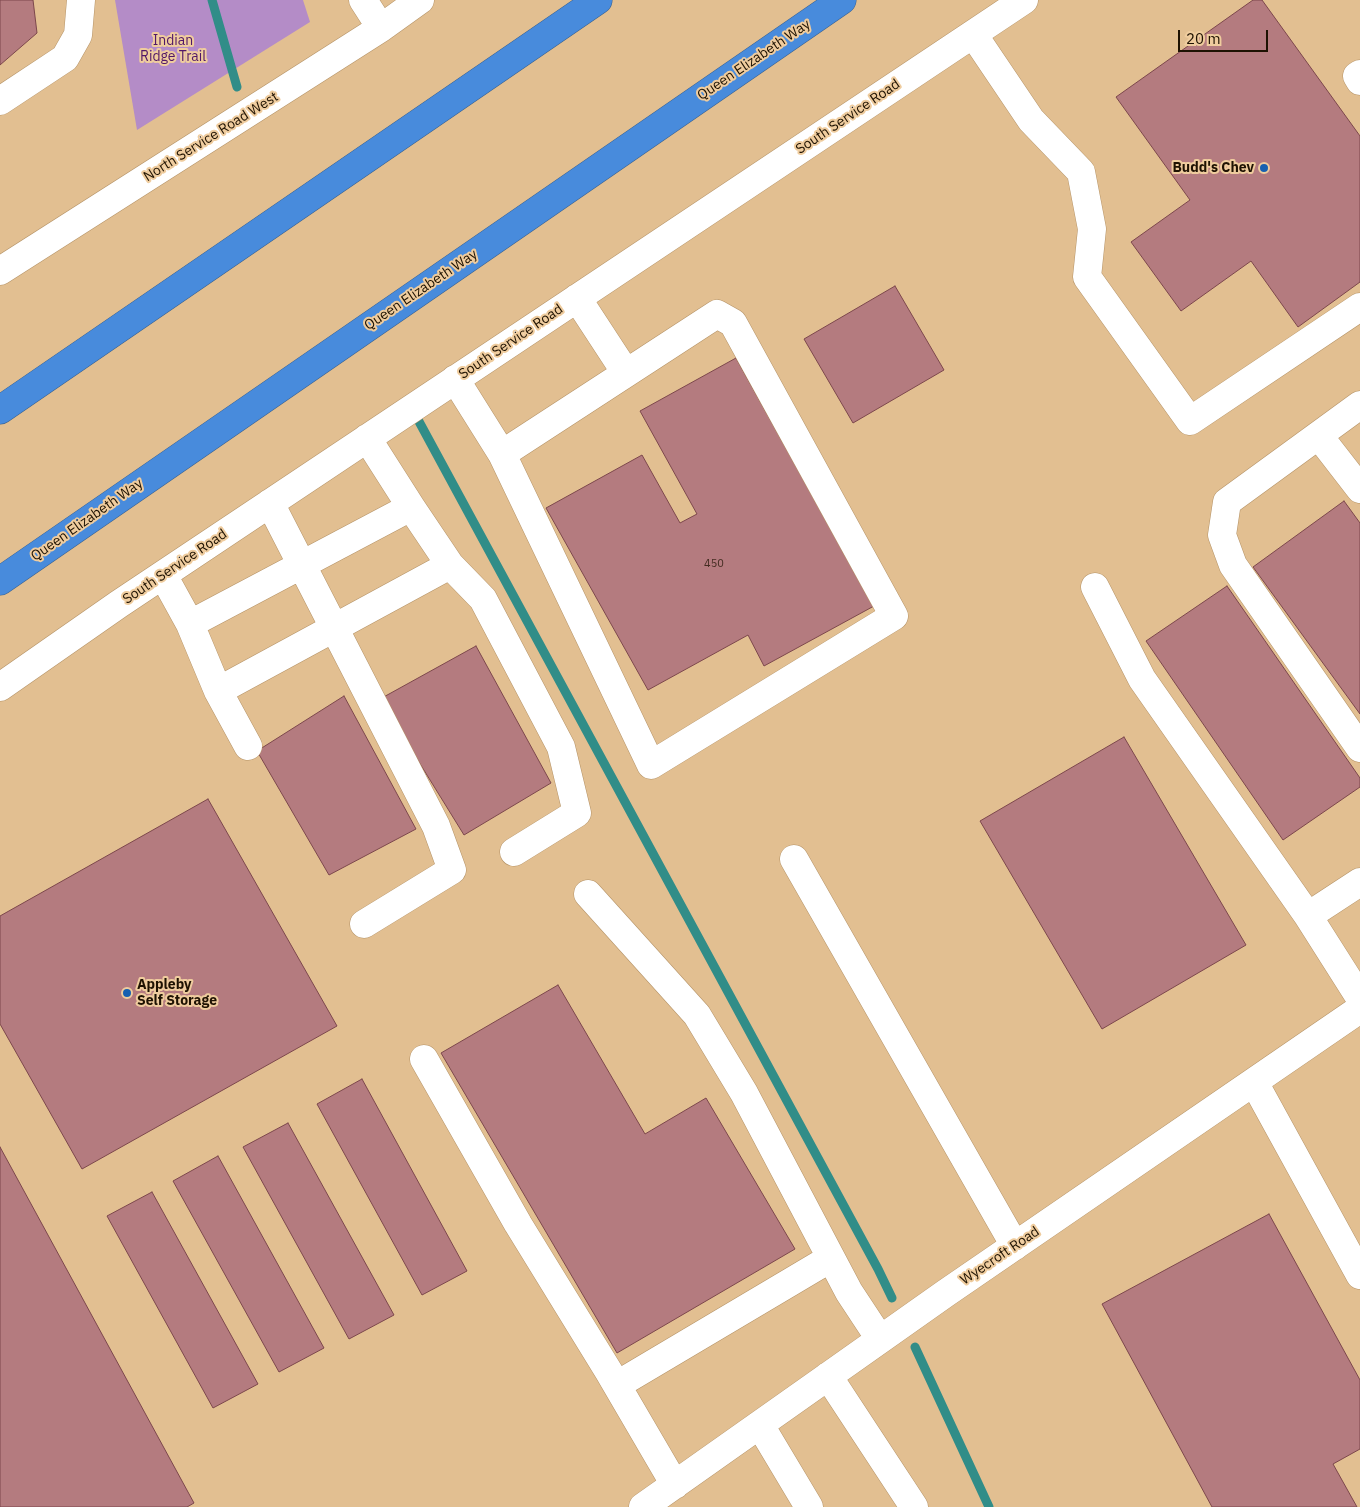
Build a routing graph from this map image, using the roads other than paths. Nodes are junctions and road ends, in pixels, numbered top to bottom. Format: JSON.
{"nodes":[{"id":1,"x":81,"y":0,"type":"edge"},
{"id":2,"x":363,"y":0,"type":"edge"},
{"id":3,"x":420,"y":0,"type":"edge"},
{"id":4,"x":598,"y":0,"type":"edge"},
{"id":5,"x":842,"y":0,"type":"edge"},
{"id":6,"x":1024,"y":0,"type":"edge"},
{"id":7,"x":381,"y":28,"type":"junction"},
{"id":8,"x":973,"y":34,"type":"junction"},
{"id":9,"x":1360,"y":74,"type":"edge"},
{"id":10,"x":1360,"y":81,"type":"edge"},
{"id":11,"x":0,"y":102,"type":"edge"},
{"id":12,"x":0,"y":271,"type":"edge"},
{"id":13,"x":577,"y":298,"type":"junction"},
{"id":14,"x":1360,"y":307,"type":"edge"},
{"id":15,"x":626,"y":373,"type":"junction"},
{"id":16,"x":455,"y":379,"type":"junction"},
{"id":17,"x":1360,"y":405,"type":"edge"},
{"id":18,"x":0,"y":410,"type":"edge"},
{"id":19,"x":1318,"y":436,"type":"junction"},
{"id":20,"x":367,"y":438,"type":"junction"},
{"id":21,"x":502,"y":454,"type":"junction"},
{"id":22,"x":1360,"y":489,"type":"edge"},
{"id":23,"x":270,"y":503,"type":"junction"},
{"id":24,"x":411,"y":507,"type":"junction"},
{"id":25,"x":301,"y":564,"type":"junction"},
{"id":26,"x":450,"y":565,"type":"junction"},
{"id":27,"x":163,"y":575,"type":"junction"},
{"id":28,"x":0,"y":581,"type":"edge"},
{"id":29,"x":1096,"y":587,"type":"dead end"},
{"id":30,"x":190,"y":624,"type":"junction"},
{"id":31,"x":336,"y":628,"type":"junction"},
{"id":32,"x":0,"y":687,"type":"edge"},
{"id":33,"x":218,"y":692,"type":"junction"},
{"id":34,"x":248,"y":746,"type":"dead end"},
{"id":35,"x":1360,"y":748,"type":"edge"},
{"id":36,"x":514,"y":852,"type":"dead end"},
{"id":37,"x":794,"y":859,"type":"dead end"},
{"id":38,"x":1360,"y":882,"type":"edge"},
{"id":39,"x":588,"y":894,"type":"dead end"},
{"id":40,"x":1308,"y":916,"type":"junction"},
{"id":41,"x":364,"y":924,"type":"dead end"},
{"id":42,"x":1360,"y":998,"type":"edge"},
{"id":43,"x":1360,"y":1009,"type":"edge"},
{"id":44,"x":424,"y":1059,"type":"dead end"},
{"id":45,"x":1254,"y":1082,"type":"junction"},
{"id":46,"x":1014,"y":1246,"type":"junction"},
{"id":47,"x":831,"y":1258,"type":"junction"},
{"id":48,"x":1360,"y":1275,"type":"edge"},
{"id":49,"x":880,"y":1340,"type":"junction"},
{"id":50,"x":828,"y":1376,"type":"junction"},
{"id":51,"x":617,"y":1385,"type":"junction"},
{"id":52,"x":760,"y":1425,"type":"junction"},
{"id":53,"x":675,"y":1485,"type":"junction"},
{"id":54,"x":643,"y":1507,"type":"edge"},
{"id":55,"x":808,"y":1507,"type":"edge"},
{"id":56,"x":914,"y":1507,"type":"edge"}],
"edges":[{"from":1,"to":11,"type":"street"},
{"from":2,"to":7,"type":"street"},
{"from":3,"to":7,"type":"street","name":"North Service Road West"},
{"from":4,"to":18,"type":"highway"},
{"from":5,"to":28,"type":"highway","name":"Queen Elizabeth Way"},
{"from":6,"to":8,"type":"street","name":"South Service Road"},
{"from":7,"to":12,"type":"street","name":"North Service Road West"},
{"from":8,"to":13,"type":"street","name":"South Service Road"},
{"from":8,"to":14,"type":"street"},
{"from":9,"to":10,"type":"street"},
{"from":13,"to":15,"type":"street"},
{"from":13,"to":16,"type":"street","name":"South Service Road"},
{"from":15,"to":21,"type":"street"},
{"from":15,"to":21,"type":"street"},
{"from":16,"to":20,"type":"street","name":"South Service Road"},
{"from":16,"to":21,"type":"street"},
{"from":17,"to":19,"type":"street"},
{"from":19,"to":22,"type":"street"},
{"from":19,"to":35,"type":"street"},
{"from":20,"to":23,"type":"street","name":"South Service Road"},
{"from":20,"to":24,"type":"street"},
{"from":23,"to":25,"type":"street"},
{"from":23,"to":27,"type":"street","name":"South Service Road"},
{"from":24,"to":25,"type":"street"},
{"from":24,"to":26,"type":"street"},
{"from":25,"to":30,"type":"street"},
{"from":25,"to":31,"type":"street"},
{"from":26,"to":31,"type":"street"},
{"from":26,"to":36,"type":"street"},
{"from":27,"to":30,"type":"street"},
{"from":27,"to":32,"type":"street","name":"South Service Road"},
{"from":29,"to":40,"type":"street"},
{"from":30,"to":33,"type":"street"},
{"from":31,"to":33,"type":"street"},
{"from":31,"to":41,"type":"street"},
{"from":33,"to":34,"type":"street"},
{"from":37,"to":46,"type":"street"},
{"from":38,"to":40,"type":"street"},
{"from":39,"to":47,"type":"street"},
{"from":40,"to":42,"type":"street"},
{"from":43,"to":45,"type":"street","name":"Wyecroft Road"},
{"from":44,"to":51,"type":"street"},
{"from":45,"to":46,"type":"street","name":"Wyecroft Road"},
{"from":45,"to":48,"type":"street"},
{"from":46,"to":49,"type":"street","name":"Wyecroft Road"},
{"from":47,"to":49,"type":"street"},
{"from":47,"to":51,"type":"street"},
{"from":49,"to":50,"type":"street","name":"Wyecroft Road"},
{"from":50,"to":52,"type":"street","name":"Wyecroft Road"},
{"from":50,"to":56,"type":"street"},
{"from":51,"to":53,"type":"street"},
{"from":52,"to":53,"type":"street","name":"Wyecroft Road"},
{"from":52,"to":55,"type":"street"},
{"from":53,"to":54,"type":"street","name":"Wyecroft Road"}]}
